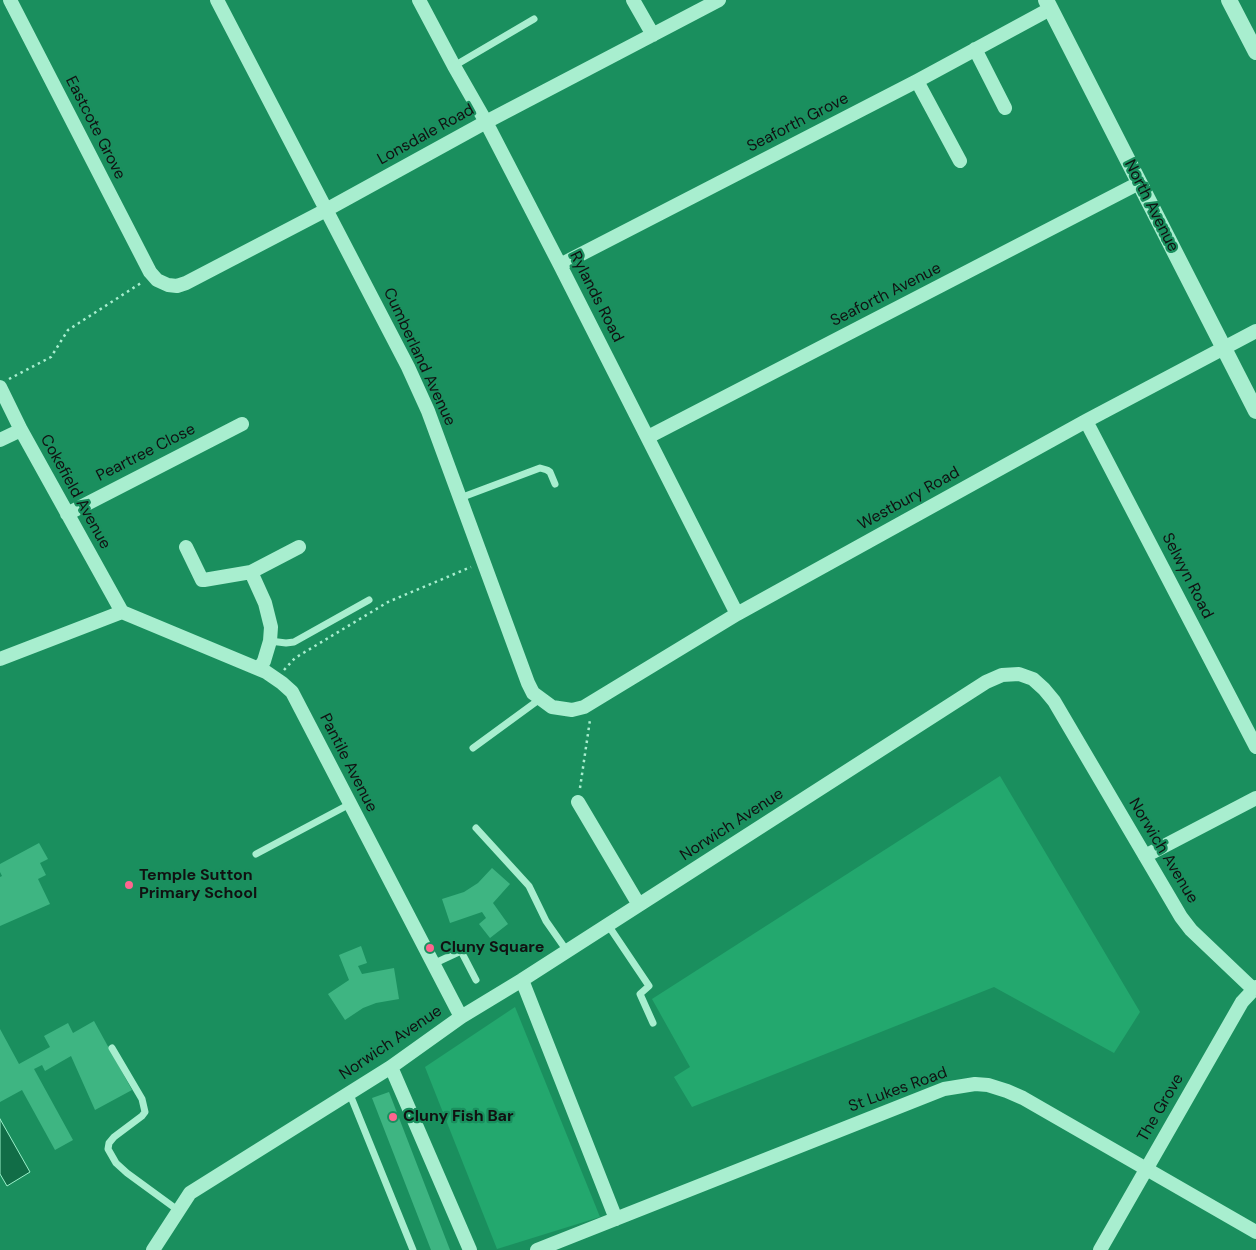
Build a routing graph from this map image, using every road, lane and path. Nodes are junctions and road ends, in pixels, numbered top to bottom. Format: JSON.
{"nodes":[{"id":1,"x":10,"y":0,"type":"edge"},
{"id":2,"x":217,"y":0,"type":"edge"},
{"id":3,"x":419,"y":0,"type":"edge"},
{"id":4,"x":633,"y":0,"type":"edge"},
{"id":5,"x":720,"y":0,"type":"edge"},
{"id":6,"x":1229,"y":0,"type":"edge"},
{"id":7,"x":1048,"y":4,"type":"edge"},
{"id":8,"x":534,"y":19,"type":"dead end"},
{"id":9,"x":652,"y":34,"type":"junction"},
{"id":10,"x":975,"y":49,"type":"junction"},
{"id":11,"x":1256,"y":52,"type":"edge"},
{"id":12,"x":454,"y":66,"type":"junction"},
{"id":13,"x":917,"y":81,"type":"junction"},
{"id":14,"x":1005,"y":108,"type":"dead end"},
{"id":15,"x":486,"y":122,"type":"junction"},
{"id":16,"x":960,"y":162,"type":"dead end"},
{"id":17,"x":1139,"y":183,"type":"junction"},
{"id":18,"x":326,"y":210,"type":"junction"},
{"id":19,"x":560,"y":264,"type":"junction"},
{"id":20,"x":152,"y":274,"type":"junction"},
{"id":21,"x":1256,"y":331,"type":"edge"},
{"id":22,"x":1223,"y":348,"type":"junction"},
{"id":23,"x":4,"y":383,"type":"edge"},
{"id":24,"x":1256,"y":412,"type":"edge"},
{"id":25,"x":1086,"y":421,"type":"junction"},
{"id":26,"x":242,"y":424,"type":"dead end"},
{"id":27,"x":21,"y":430,"type":"junction"},
{"id":28,"x":648,"y":437,"type":"junction"},
{"id":29,"x":0,"y":440,"type":"edge"},
{"id":30,"x":555,"y":484,"type":"dead end"},
{"id":31,"x":460,"y":498,"type":"junction"},
{"id":32,"x":67,"y":514,"type":"junction"},
{"id":33,"x":186,"y":547,"type":"dead end"},
{"id":34,"x":299,"y":547,"type":"dead end"},
{"id":35,"x":483,"y":562,"type":"junction"},
{"id":36,"x":251,"y":572,"type":"junction"},
{"id":37,"x":370,"y":600,"type":"dead end"},
{"id":38,"x":122,"y":612,"type":"junction"},
{"id":39,"x":737,"y":614,"type":"junction"},
{"id":40,"x":270,"y":641,"type":"junction"},
{"id":41,"x":0,"y":660,"type":"edge"},
{"id":42,"x":259,"y":669,"type":"junction"},
{"id":43,"x":276,"y":678,"type":"junction"},
{"id":44,"x":540,"y":699,"type":"junction"},
{"id":45,"x":588,"y":705,"type":"junction"},
{"id":46,"x":473,"y":748,"type":"dead end"},
{"id":47,"x":1256,"y":748,"type":"edge"},
{"id":48,"x":1256,"y":798,"type":"edge"},
{"id":49,"x":578,"y":802,"type":"joint"},
{"id":50,"x":350,"y":804,"type":"junction"},
{"id":51,"x":476,"y":828,"type":"dead end"},
{"id":52,"x":256,"y":854,"type":"dead end"},
{"id":53,"x":1145,"y":856,"type":"junction"},
{"id":54,"x":639,"y":905,"type":"junction"},
{"id":55,"x":608,"y":925,"type":"junction"},
{"id":56,"x":567,"y":951,"type":"junction"},
{"id":57,"x":433,"y":964,"type":"junction"},
{"id":58,"x":476,"y":980,"type":"dead end"},
{"id":59,"x":522,"y":980,"type":"junction"},
{"id":60,"x":1255,"y":988,"type":"edge"},
{"id":61,"x":461,"y":1017,"type":"junction"},
{"id":62,"x":653,"y":1023,"type":"dead end"},
{"id":63,"x":112,"y":1048,"type":"dead end"},
{"id":64,"x":391,"y":1067,"type":"junction"},
{"id":65,"x":349,"y":1092,"type":"junction"},
{"id":66,"x":1146,"y":1169,"type":"junction"},
{"id":67,"x":179,"y":1211,"type":"junction"},
{"id":68,"x":616,"y":1219,"type":"junction"},
{"id":69,"x":1256,"y":1232,"type":"edge"},
{"id":70,"x":545,"y":1249,"type":"edge"},
{"id":71,"x":153,"y":1250,"type":"edge"},
{"id":72,"x":413,"y":1250,"type":"edge"},
{"id":73,"x":470,"y":1250,"type":"edge"},
{"id":74,"x":1100,"y":1250,"type":"edge"}],
"edges":[{"from":1,"to":20,"type":"street","name":"Eastcote Grove"},
{"from":2,"to":18,"type":"street","name":"Cumberland Avenue"},
{"from":3,"to":12,"type":"street","name":"Rylands Road"},
{"from":4,"to":9,"type":"street"},
{"from":5,"to":9,"type":"street","name":"Lonsdale Road"},
{"from":6,"to":11,"type":"street"},
{"from":7,"to":10,"type":"street","name":"Seaforth Grove"},
{"from":7,"to":17,"type":"street","name":"North Avenue"},
{"from":8,"to":12,"type":"lane"},
{"from":9,"to":15,"type":"street","name":"Lonsdale Road"},
{"from":10,"to":13,"type":"street","name":"Seaforth Grove"},
{"from":10,"to":14,"type":"street"},
{"from":12,"to":15,"type":"street","name":"Rylands Road"},
{"from":13,"to":16,"type":"street"},
{"from":13,"to":19,"type":"street","name":"Seaforth Grove"},
{"from":15,"to":18,"type":"street","name":"Lonsdale Road"},
{"from":15,"to":19,"type":"street","name":"Rylands Road"},
{"from":17,"to":22,"type":"street","name":"North Avenue"},
{"from":17,"to":28,"type":"street","name":"Seaforth Avenue"},
{"from":18,"to":20,"type":"street","name":"Lonsdale Road"},
{"from":18,"to":31,"type":"street","name":"Cumberland Avenue"},
{"from":19,"to":28,"type":"street","name":"Rylands Road"},
{"from":20,"to":23,"type":"path"},
{"from":21,"to":22,"type":"street","name":"Westbury Road"},
{"from":22,"to":24,"type":"street","name":"North Avenue"},
{"from":22,"to":25,"type":"street","name":"Westbury Road"},
{"from":23,"to":27,"type":"street","name":"Cokefield Avenue"},
{"from":25,"to":39,"type":"street","name":"Westbury Road"},
{"from":25,"to":47,"type":"street","name":"Selwyn Road"},
{"from":26,"to":32,"type":"street","name":"Peartree Close"},
{"from":27,"to":29,"type":"street"},
{"from":27,"to":32,"type":"street","name":"Cokefield Avenue"},
{"from":28,"to":39,"type":"street","name":"Rylands Road"},
{"from":30,"to":31,"type":"lane"},
{"from":31,"to":35,"type":"street","name":"Cumberland Avenue"},
{"from":32,"to":38,"type":"street","name":"Cokefield Avenue"},
{"from":33,"to":36,"type":"street"},
{"from":34,"to":36,"type":"street"},
{"from":35,"to":43,"type":"path"},
{"from":35,"to":44,"type":"street","name":"Cumberland Avenue"},
{"from":36,"to":40,"type":"street"},
{"from":37,"to":40,"type":"lane"},
{"from":38,"to":41,"type":"street"},
{"from":38,"to":42,"type":"street","name":"Pantile Avenue"},
{"from":39,"to":45,"type":"street","name":"Westbury Road"},
{"from":40,"to":42,"type":"street"},
{"from":42,"to":43,"type":"street","name":"Pantile Avenue"},
{"from":43,"to":50,"type":"street","name":"Pantile Avenue"},
{"from":44,"to":45,"type":"street","name":"Cumberland Avenue"},
{"from":44,"to":46,"type":"lane"},
{"from":45,"to":49,"type":"path"},
{"from":48,"to":53,"type":"street"},
{"from":49,"to":54,"type":"street"},
{"from":50,"to":52,"type":"lane"},
{"from":50,"to":57,"type":"street","name":"Pantile Avenue"},
{"from":51,"to":56,"type":"lane"},
{"from":53,"to":54,"type":"street","name":"Norwich Avenue"},
{"from":53,"to":60,"type":"street","name":"Norwich Avenue"},
{"from":54,"to":55,"type":"street","name":"Norwich Avenue"},
{"from":55,"to":56,"type":"street","name":"Norwich Avenue"},
{"from":55,"to":62,"type":"lane"},
{"from":56,"to":59,"type":"street","name":"Norwich Avenue"},
{"from":57,"to":58,"type":"lane"},
{"from":57,"to":61,"type":"street","name":"Pantile Avenue"},
{"from":59,"to":61,"type":"street","name":"Norwich Avenue"},
{"from":59,"to":68,"type":"street"},
{"from":60,"to":66,"type":"street","name":"The Grove"},
{"from":61,"to":64,"type":"street","name":"Norwich Avenue"},
{"from":63,"to":67,"type":"lane"},
{"from":64,"to":65,"type":"street","name":"Norwich Avenue"},
{"from":64,"to":73,"type":"street"},
{"from":65,"to":67,"type":"street","name":"Norwich Avenue"},
{"from":65,"to":72,"type":"lane"},
{"from":66,"to":68,"type":"street","name":"St Lukes Road"},
{"from":66,"to":69,"type":"street","name":"St Lukes Road"},
{"from":66,"to":74,"type":"street","name":"The Grove"},
{"from":67,"to":71,"type":"street","name":"Norwich Avenue"},
{"from":68,"to":70,"type":"street","name":"St Lukes Road"}]}
